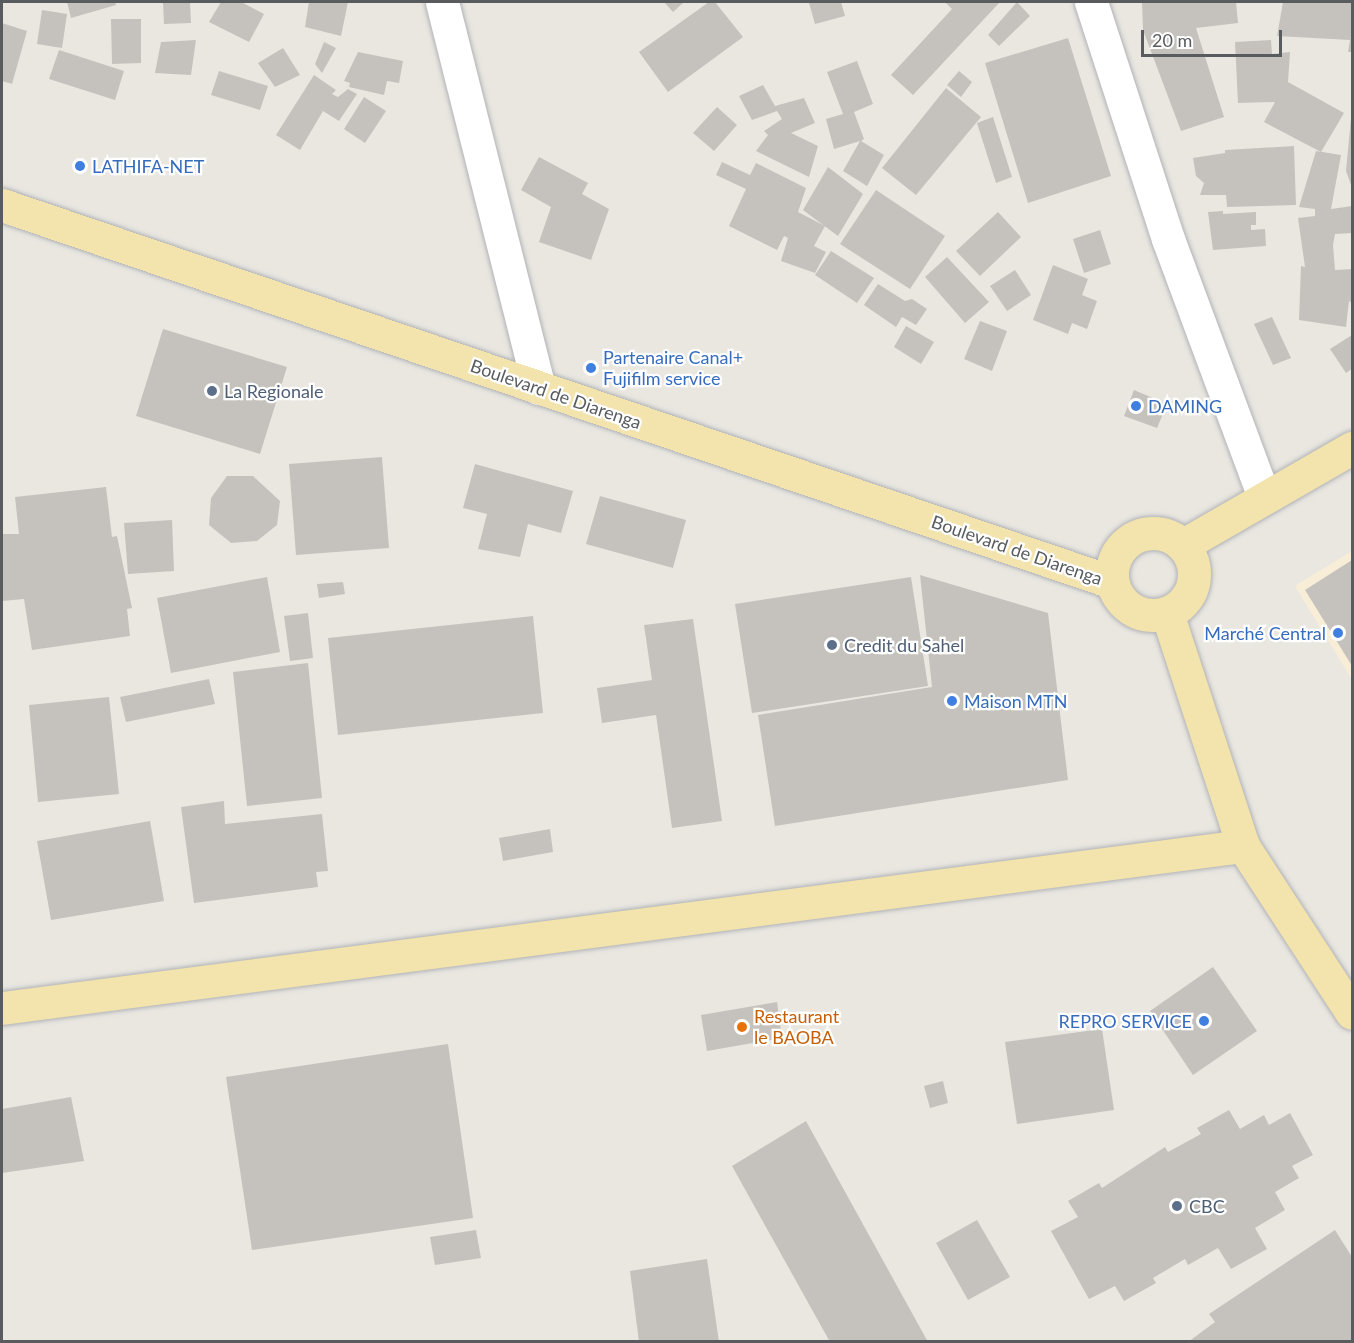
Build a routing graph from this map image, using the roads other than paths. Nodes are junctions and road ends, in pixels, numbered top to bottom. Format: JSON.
{"nodes":[{"id":1,"x":441,"y":2,"type":"edge"},
{"id":2,"x":1091,"y":2,"type":"edge"},
{"id":3,"x":2,"y":205,"type":"edge"},
{"id":4,"x":539,"y":388,"type":"junction"},
{"id":5,"x":1353,"y":448,"type":"edge"},
{"id":6,"x":1264,"y":496,"type":"junction"},
{"id":7,"x":1183,"y":545,"type":"junction"},
{"id":8,"x":1112,"y":582,"type":"junction"},
{"id":9,"x":1167,"y":613,"type":"junction"},
{"id":10,"x":1243,"y":846,"type":"junction"},
{"id":11,"x":2,"y":1008,"type":"edge"},
{"id":12,"x":1353,"y":1013,"type":"edge"}],
"edges":[{"from":1,"to":4,"type":"street"},
{"from":2,"to":6,"type":"street"},
{"from":3,"to":4,"type":"main road","name":"Boulevard de Diarenga"},
{"from":4,"to":8,"type":"main road","name":"Boulevard de Diarenga"},
{"from":5,"to":6,"type":"main road"},
{"from":6,"to":7,"type":"main road"},
{"from":7,"to":8,"type":"main road"},
{"from":7,"to":9,"type":"main road"},
{"from":8,"to":9,"type":"main road"},
{"from":9,"to":10,"type":"main road"},
{"from":10,"to":11,"type":"main road"},
{"from":10,"to":12,"type":"main road"}]}
